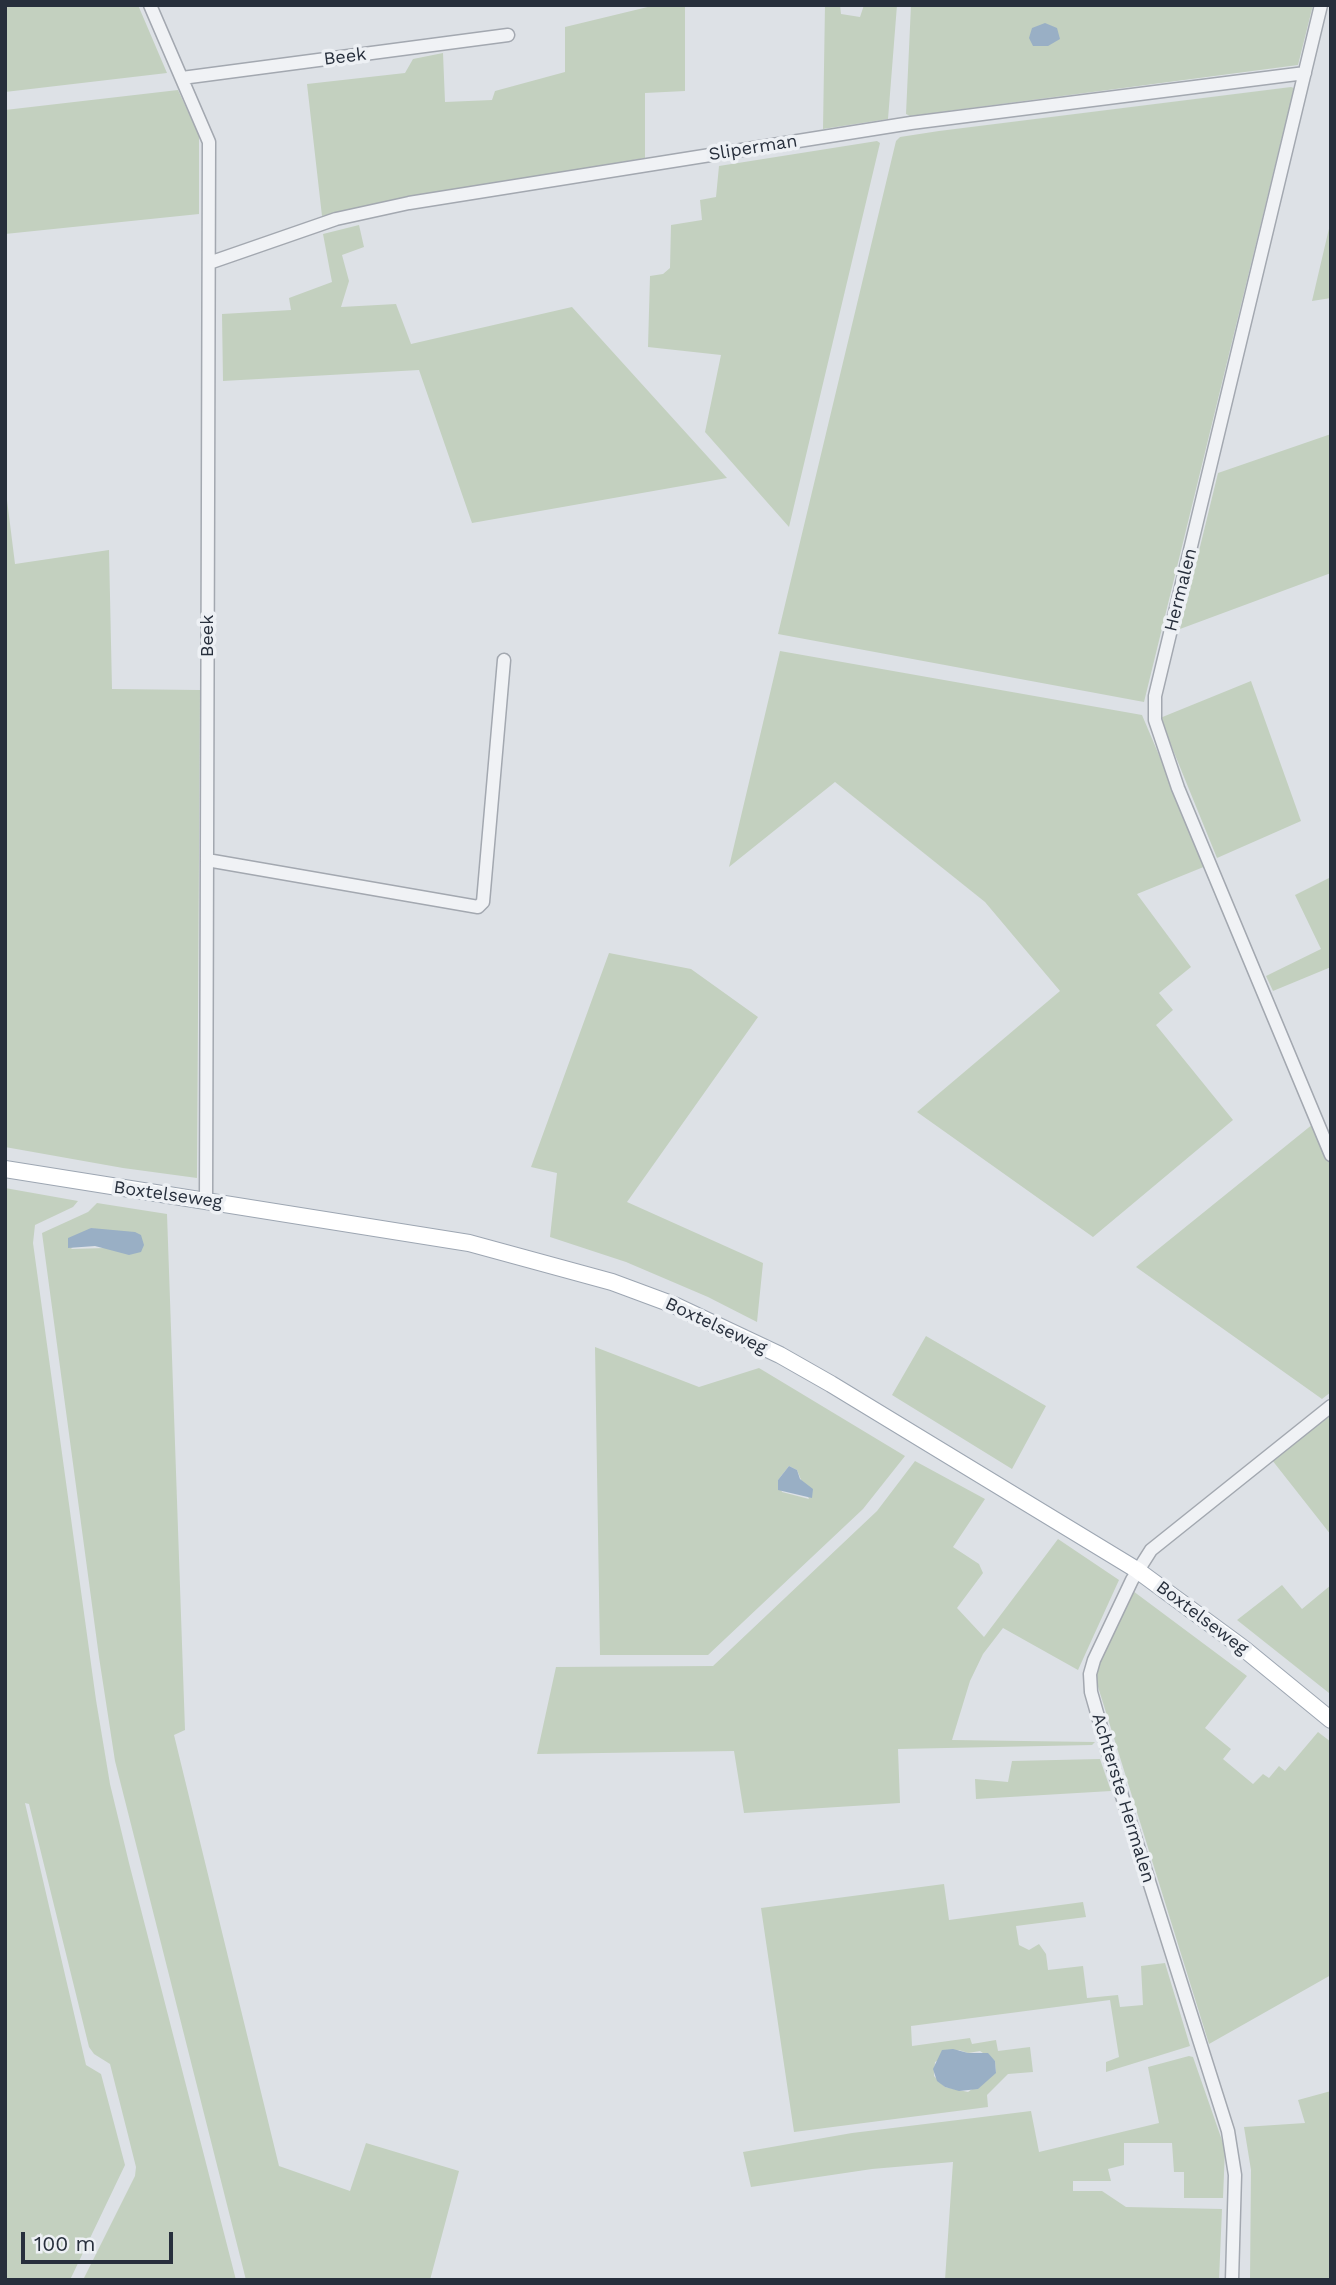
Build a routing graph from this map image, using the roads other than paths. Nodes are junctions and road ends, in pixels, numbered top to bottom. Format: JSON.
{"nodes":[{"id":1,"x":150,"y":5,"type":"edge"},
{"id":2,"x":1321,"y":5,"type":"edge"},
{"id":3,"x":508,"y":35,"type":"dead end"},
{"id":4,"x":1305,"y":73,"type":"junction"},
{"id":5,"x":182,"y":78,"type":"junction"},
{"id":6,"x":209,"y":263,"type":"junction"},
{"id":7,"x":504,"y":660,"type":"dead end"},
{"id":8,"x":207,"y":860,"type":"junction"},
{"id":9,"x":1331,"y":1154,"type":"edge"},
{"id":10,"x":5,"y":1169,"type":"edge"},
{"id":11,"x":206,"y":1200,"type":"junction"},
{"id":12,"x":1331,"y":1406,"type":"edge"},
{"id":13,"x":1137,"y":1570,"type":"junction"},
{"id":14,"x":1331,"y":1720,"type":"edge"},
{"id":15,"x":1232,"y":2280,"type":"edge"}],
"edges":[{"from":1,"to":5,"type":"street","name":"Beek"},
{"from":2,"to":4,"type":"street","name":"Hermalen"},
{"from":3,"to":5,"type":"street","name":"Beek"},
{"from":4,"to":6,"type":"street","name":"Sliperman"},
{"from":4,"to":9,"type":"street","name":"Hermalen"},
{"from":5,"to":6,"type":"street","name":"Beek"},
{"from":6,"to":8,"type":"street","name":"Beek"},
{"from":7,"to":8,"type":"street"},
{"from":8,"to":11,"type":"street","name":"Beek"},
{"from":10,"to":11,"type":"main road","name":"Boxtelseweg"},
{"from":11,"to":13,"type":"main road","name":"Boxtelseweg"},
{"from":12,"to":13,"type":"street","name":"Achterste Hermalen"},
{"from":13,"to":14,"type":"main road","name":"Boxtelseweg"},
{"from":13,"to":15,"type":"street","name":"Achterste Hermalen"}]}
